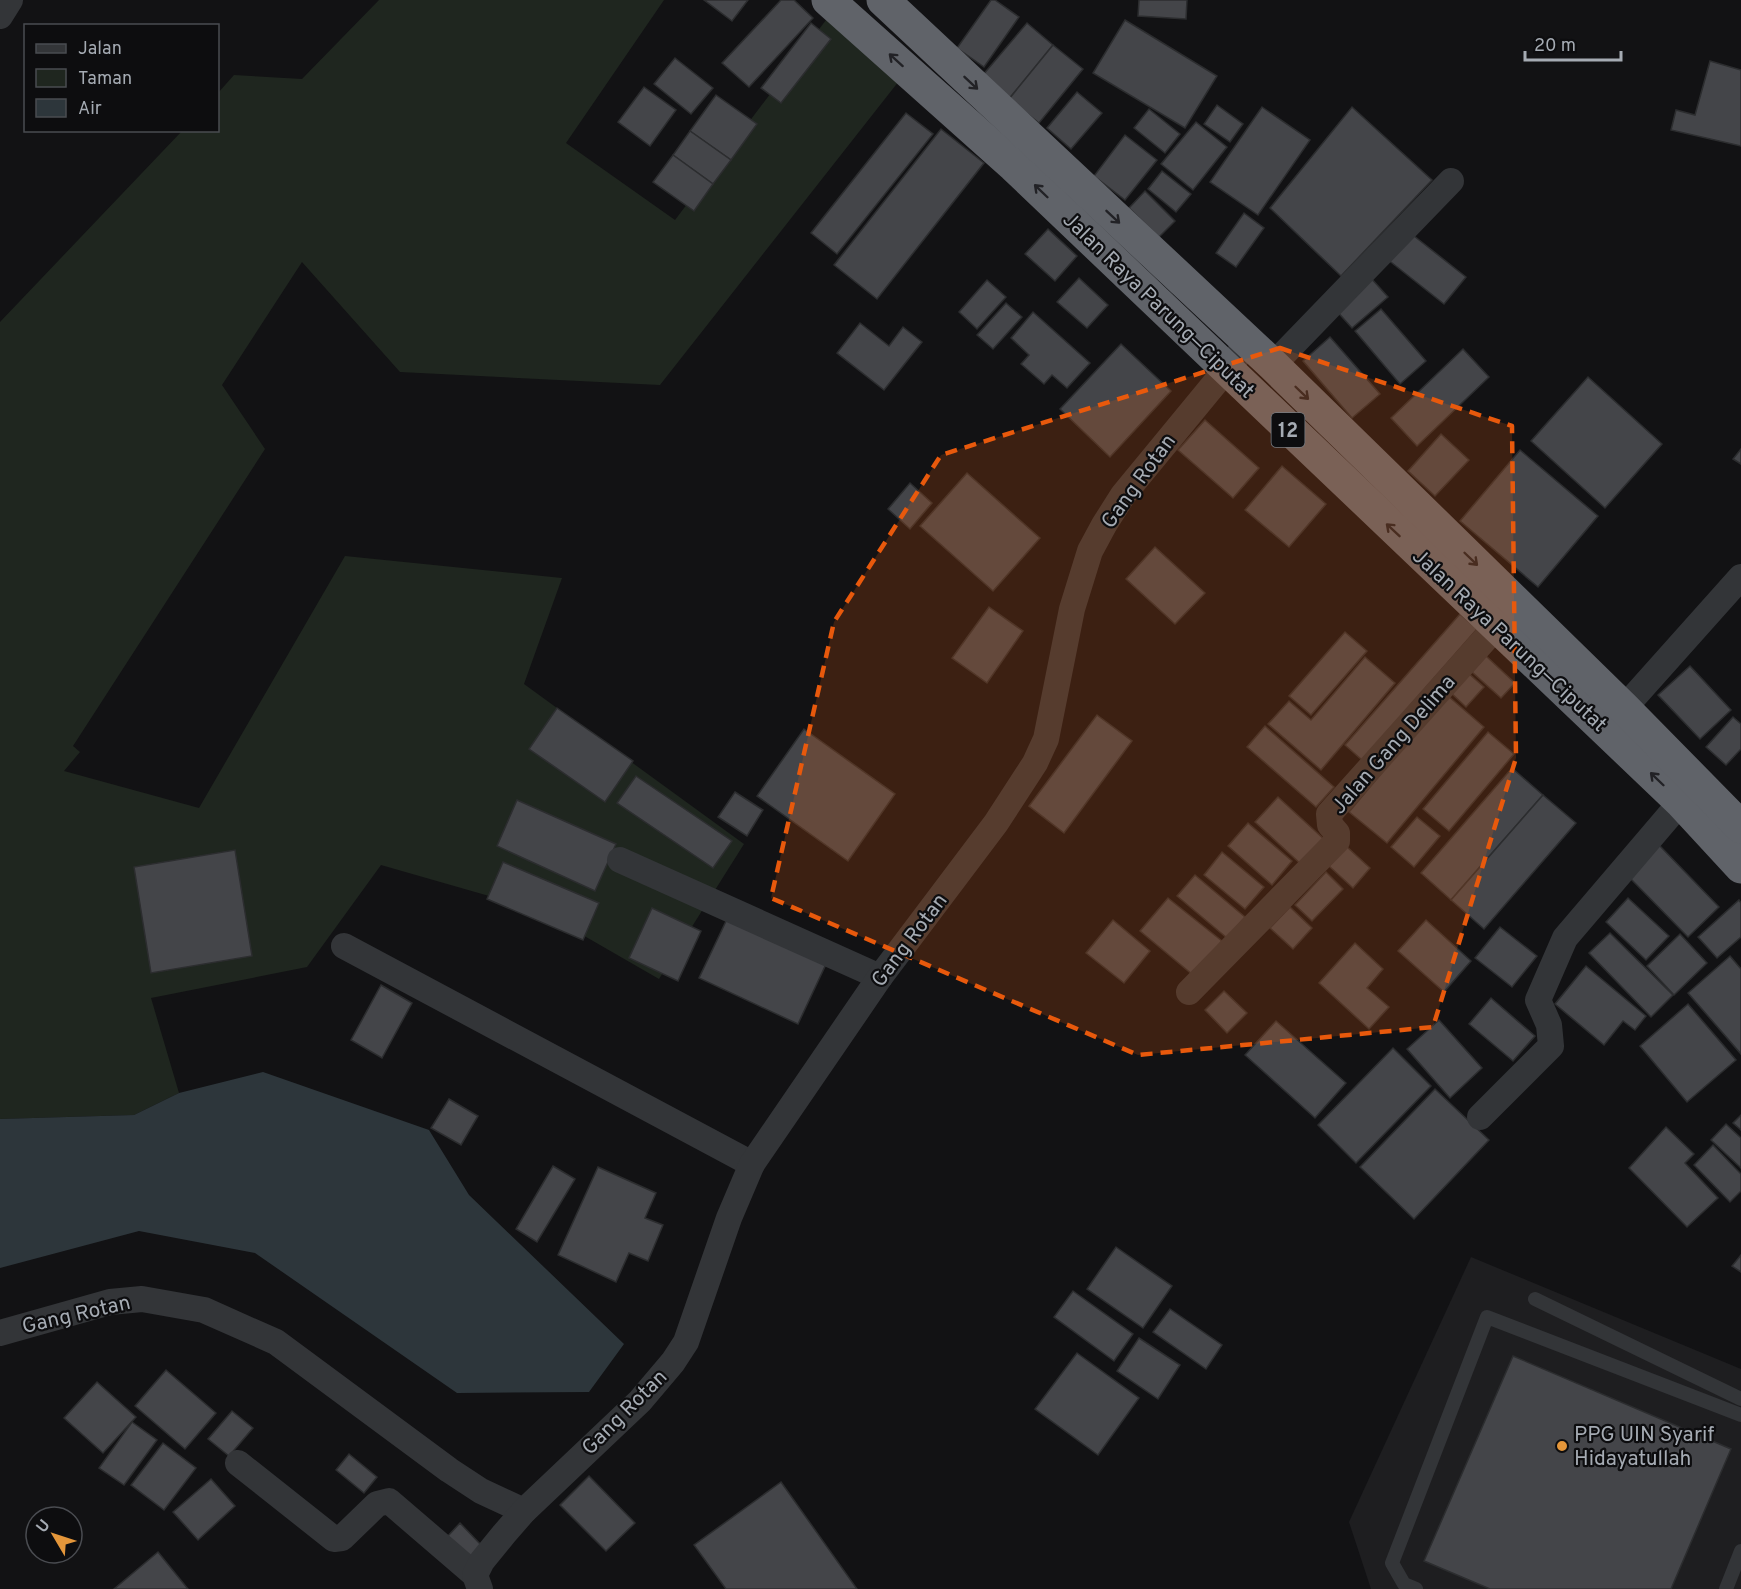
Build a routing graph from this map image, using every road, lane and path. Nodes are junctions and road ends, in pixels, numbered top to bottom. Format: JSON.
{"nodes":[{"id":1,"x":10,"y":0,"type":"edge"},
{"id":2,"x":828,"y":0,"type":"edge"},
{"id":3,"x":883,"y":0,"type":"edge"},
{"id":4,"x":0,"y":15,"type":"edge"},
{"id":5,"x":1451,"y":181,"type":"dead end"},
{"id":6,"x":1248,"y":343,"type":"junction"},
{"id":7,"x":1273,"y":365,"type":"junction"},
{"id":8,"x":1226,"y":370,"type":"junction"},
{"id":9,"x":1741,"y":577,"type":"edge"},
{"id":10,"x":1496,"y":627,"type":"junction"},
{"id":11,"x":1624,"y":708,"type":"junction"},
{"id":12,"x":1681,"y":802,"type":"junction"},
{"id":13,"x":1741,"y":827,"type":"edge"},
{"id":14,"x":620,"y":860,"type":"dead end"},
{"id":15,"x":1741,"y":867,"type":"edge"},
{"id":16,"x":344,"y":946,"type":"dead end"},
{"id":17,"x":880,"y":978,"type":"junction"},
{"id":18,"x":1189,"y":992,"type":"dead end"},
{"id":19,"x":1480,"y":1117,"type":"dead end"},
{"id":20,"x":752,"y":1164,"type":"junction"},
{"id":21,"x":1535,"y":1299,"type":"dead end"},
{"id":22,"x":0,"y":1333,"type":"edge"},
{"id":23,"x":1741,"y":1399,"type":"edge"},
{"id":24,"x":1741,"y":1415,"type":"edge"},
{"id":25,"x":238,"y":1463,"type":"dead end"},
{"id":26,"x":524,"y":1511,"type":"junction"},
{"id":27,"x":1741,"y":1551,"type":"edge"},
{"id":28,"x":478,"y":1582,"type":"edge"},
{"id":29,"x":1416,"y":1589,"type":"edge"},
{"id":30,"x":1726,"y":1589,"type":"edge"}],
"edges":[{"from":1,"to":4,"type":"street"},
{"from":8,"to":2,"type":"highway","name":"Jalan Raya Parung—Ciputat","number":"12","one_way":true},
{"from":3,"to":6,"type":"highway","name":"Jalan Raya Parung—Ciputat","number":"12","one_way":true},
{"from":5,"to":7,"type":"street"},
{"from":6,"to":7,"type":"highway","name":"Jalan Raya Parung—Ciputat","number":"12"},
{"from":6,"to":8,"type":"street","name":"Gang Rotan"},
{"from":7,"to":11,"type":"highway","name":"Jalan Raya Parung—Ciputat","number":"12","one_way":true},
{"from":10,"to":8,"type":"highway","name":"Jalan Raya Parung—Ciputat","number":"12","one_way":true},
{"from":8,"to":17,"type":"street","name":"Gang Rotan"},
{"from":9,"to":11,"type":"street"},
{"from":12,"to":10,"type":"highway","name":"Jalan Raya Parung—Ciputat","number":"12","one_way":true},
{"from":10,"to":18,"type":"street","name":"Jalan Gang Delima"},
{"from":11,"to":13,"type":"highway","name":"Jalan Raya Parung—Ciputat","number":"12"},
{"from":12,"to":15,"type":"highway","name":"Jalan Raya Parung—Ciputat","number":"12"},
{"from":12,"to":19,"type":"street"},
{"from":14,"to":17,"type":"street"},
{"from":16,"to":20,"type":"street"},
{"from":17,"to":20,"type":"street","name":"Gang Rotan"},
{"from":20,"to":26,"type":"street","name":"Gang Rotan"},
{"from":21,"to":23,"type":"lane"},
{"from":22,"to":26,"type":"street","name":"Gang Rotan"},
{"from":24,"to":29,"type":"lane"},
{"from":25,"to":28,"type":"street"},
{"from":26,"to":28,"type":"street","name":"Gang Rotan"},
{"from":27,"to":30,"type":"lane"}]}
